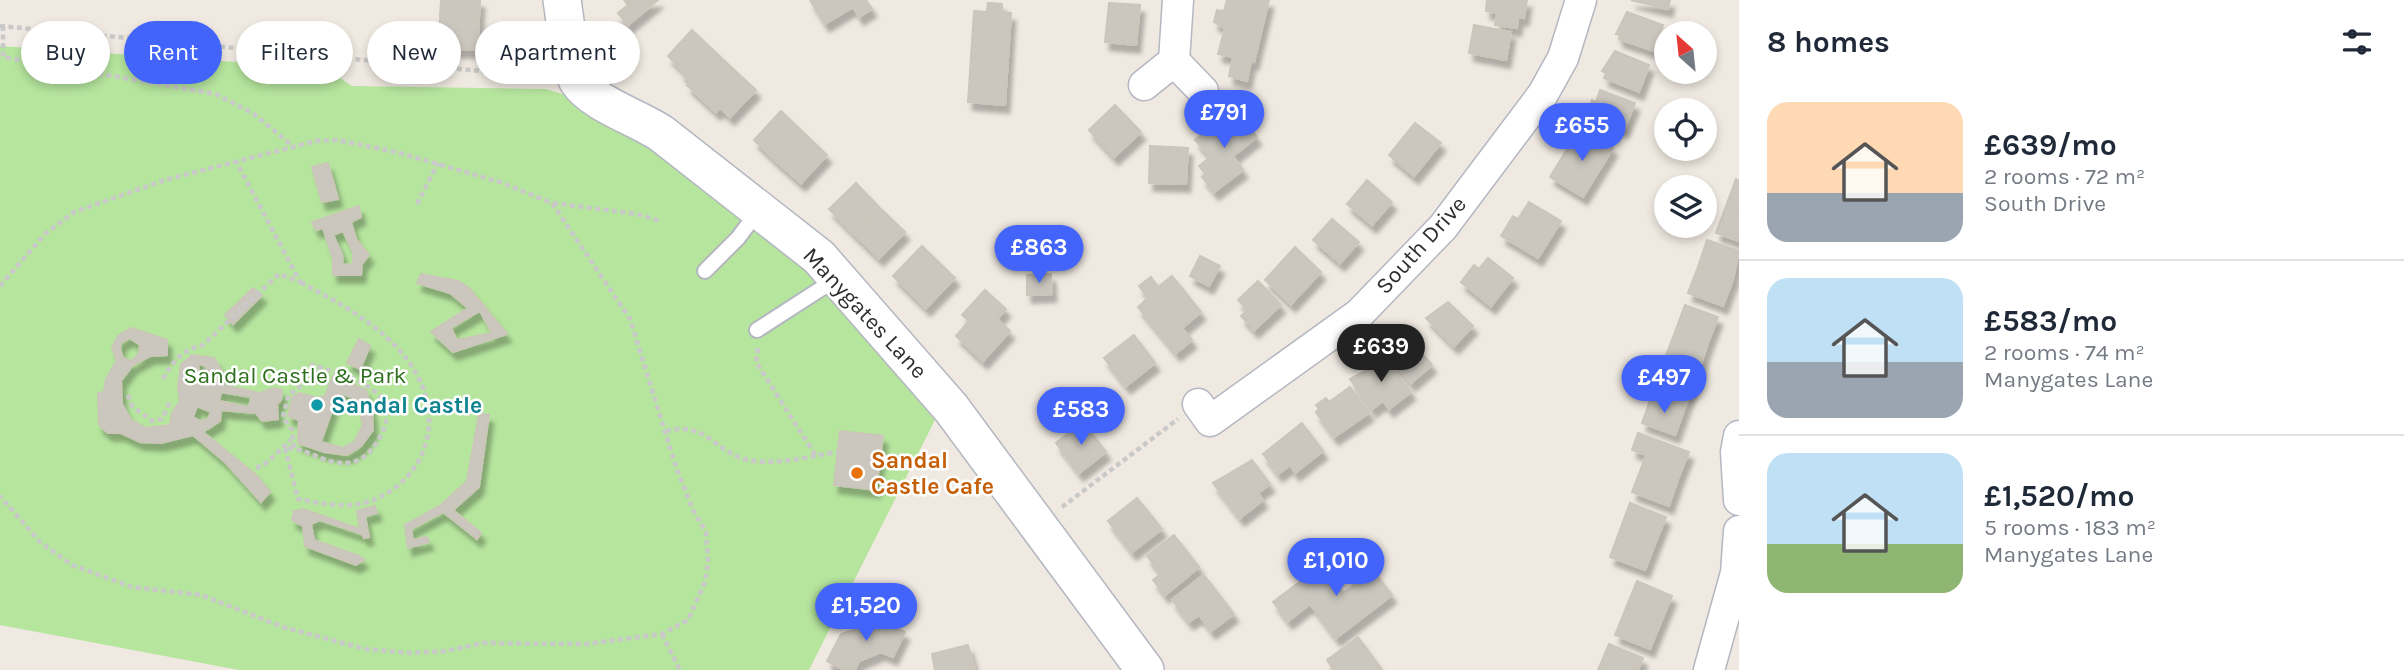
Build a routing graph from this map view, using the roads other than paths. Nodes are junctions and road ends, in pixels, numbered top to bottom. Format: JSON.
{"nodes":[{"id":1,"x":562,"y":0,"type":"edge"},
{"id":2,"x":1178,"y":0,"type":"edge"},
{"id":3,"x":1581,"y":0,"type":"edge"},
{"id":4,"x":1174,"y":61,"type":"junction"},
{"id":5,"x":1144,"y":85,"type":"dead end"},
{"id":6,"x":1203,"y":91,"type":"dead end"},
{"id":7,"x":759,"y":210,"type":"junction"},
{"id":8,"x":705,"y":271,"type":"dead end"},
{"id":9,"x":838,"y":278,"type":"junction"},
{"id":10,"x":757,"y":330,"type":"dead end"},
{"id":11,"x":1198,"y":404,"type":"road end"},
{"id":12,"x":1739,"y":436,"type":"edge"},
{"id":13,"x":1739,"y":500,"type":"edge"},
{"id":14,"x":1739,"y":531,"type":"edge"},
{"id":15,"x":1145,"y":670,"type":"edge"},
{"id":16,"x":1709,"y":670,"type":"edge"}],
"edges":[{"from":1,"to":7,"type":"street","name":"Manygates Lane"},
{"from":2,"to":4,"type":"street"},
{"from":3,"to":11,"type":"street","name":"South Drive"},
{"from":4,"to":5,"type":"street"},
{"from":4,"to":6,"type":"street"},
{"from":7,"to":8,"type":"lane"},
{"from":7,"to":9,"type":"street","name":"Manygates Lane"},
{"from":9,"to":10,"type":"lane"},
{"from":9,"to":15,"type":"street","name":"Manygates Lane"},
{"from":12,"to":13,"type":"street"},
{"from":14,"to":16,"type":"street"}]}
